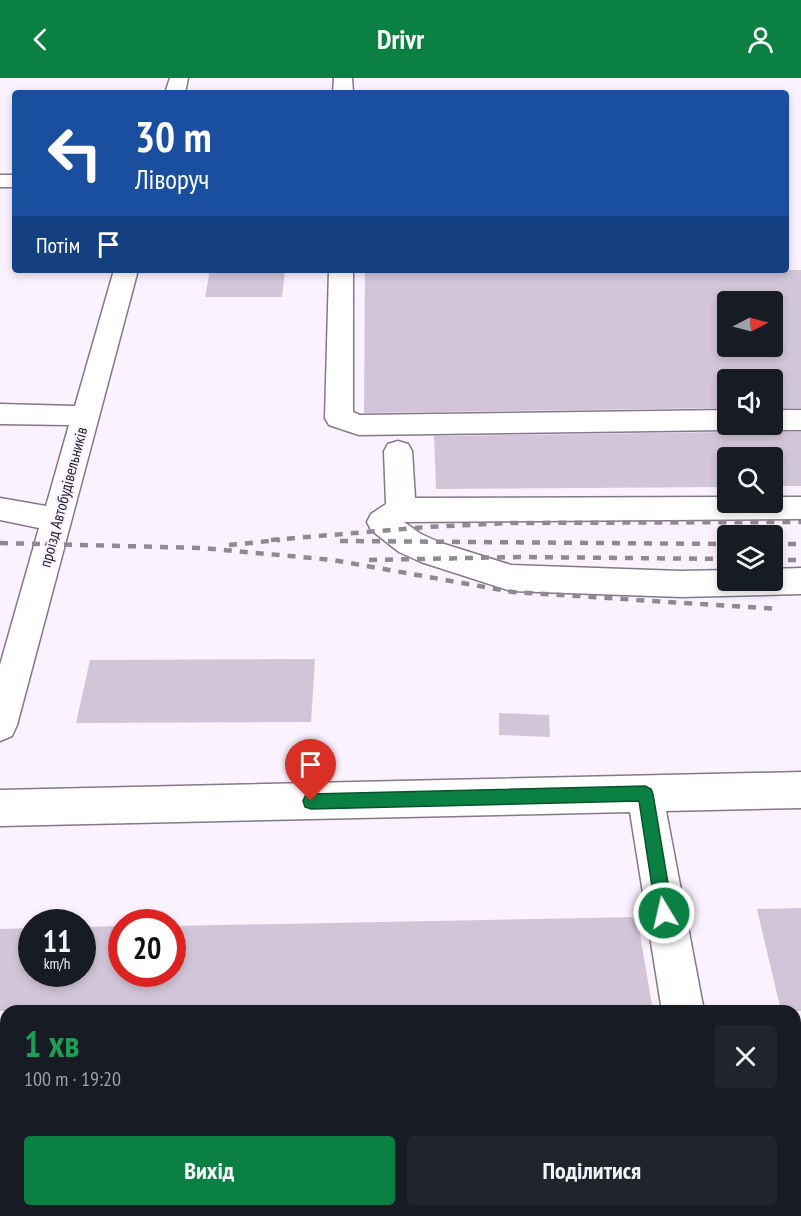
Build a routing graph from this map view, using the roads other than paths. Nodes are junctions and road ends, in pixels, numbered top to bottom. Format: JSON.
{"nodes":[{"id":1,"x":125,"y":273,"type":"edge"},
{"id":2,"x":341,"y":273,"type":"edge"},
{"id":3,"x":0,"y":414,"type":"edge"},
{"id":4,"x":85,"y":416,"type":"junction"},
{"id":5,"x":717,"y":420,"type":"edge"},
{"id":6,"x":783,"y":420,"type":"edge"},
{"id":7,"x":801,"y":420,"type":"edge"},
{"id":8,"x":398,"y":451,"type":"dead end"},
{"id":9,"x":0,"y":508,"type":"edge"},
{"id":10,"x":801,"y":508,"type":"edge"},
{"id":11,"x":401,"y":509,"type":"junction"},
{"id":12,"x":56,"y":520,"type":"junction"},
{"id":13,"x":801,"y":581,"type":"edge"},
{"id":14,"x":0,"y":725,"type":"edge"},
{"id":15,"x":801,"y":790,"type":"edge"},
{"id":16,"x":645,"y":794,"type":"junction"},
{"id":17,"x":0,"y":808,"type":"edge"},
{"id":18,"x":683,"y":1005,"type":"edge"}],
"edges":[{"from":1,"to":4,"type":"street","name":"проїзд Автобудівельників"},
{"from":2,"to":5,"type":"street"},
{"from":3,"to":4,"type":"street"},
{"from":4,"to":12,"type":"street","name":"проїзд Автобудівельників"},
{"from":6,"to":7,"type":"street"},
{"from":8,"to":11,"type":"street"},
{"from":9,"to":12,"type":"street"},
{"from":10,"to":11,"type":"street"},
{"from":11,"to":13,"type":"street"},
{"from":12,"to":14,"type":"street","name":"проїзд Автобудівельників"},
{"from":15,"to":16,"type":"street"},
{"from":16,"to":17,"type":"street"},
{"from":16,"to":18,"type":"street"}]}
